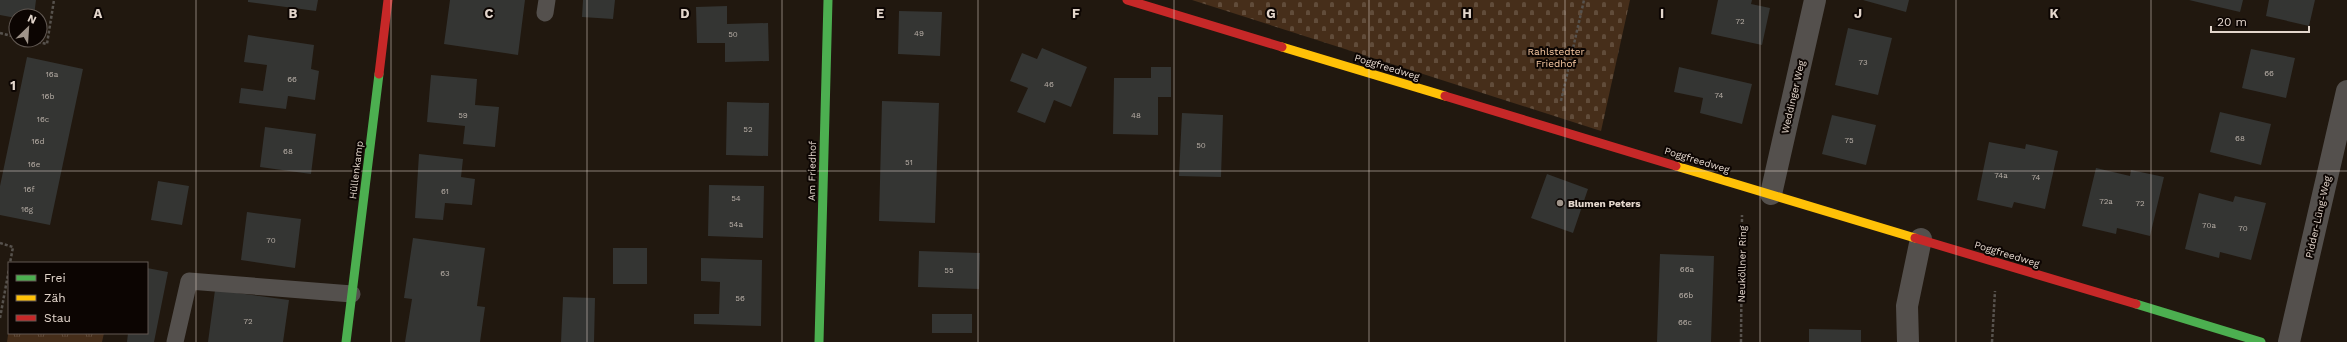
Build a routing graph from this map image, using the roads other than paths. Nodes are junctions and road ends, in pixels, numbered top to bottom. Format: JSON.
{"nodes":[{"id":1,"x":388,"y":0,"type":"edge"},
{"id":2,"x":828,"y":0,"type":"edge"},
{"id":3,"x":1127,"y":0,"type":"edge"},
{"id":4,"x":1815,"y":0,"type":"edge"},
{"id":5,"x":2347,"y":91,"type":"edge"},
{"id":6,"x":1771,"y":194,"type":"junction"},
{"id":7,"x":1921,"y":239,"type":"junction"},
{"id":8,"x":352,"y":294,"type":"junction"},
{"id":9,"x":175,"y":342,"type":"edge"},
{"id":10,"x":346,"y":342,"type":"edge"},
{"id":11,"x":819,"y":342,"type":"edge"},
{"id":12,"x":1908,"y":342,"type":"edge"},
{"id":13,"x":2261,"y":342,"type":"edge"},
{"id":14,"x":2289,"y":342,"type":"edge"}],
"edges":[{"from":1,"to":8,"type":"street","name":"Hüllenkamp"},
{"from":2,"to":11,"type":"street","name":"Am Friedhof"},
{"from":3,"to":6,"type":"street","name":"Poggfreedweg"},
{"from":4,"to":6,"type":"street","name":"Weddinger Weg"},
{"from":5,"to":14,"type":"street","name":"Pidder-Lüng-Weg"},
{"from":6,"to":7,"type":"street","name":"Poggfreedweg"},
{"from":7,"to":12,"type":"street"},
{"from":7,"to":13,"type":"street","name":"Poggfreedweg"},
{"from":8,"to":9,"type":"lane"},
{"from":8,"to":10,"type":"street","name":"Hüllenkamp"}]}
